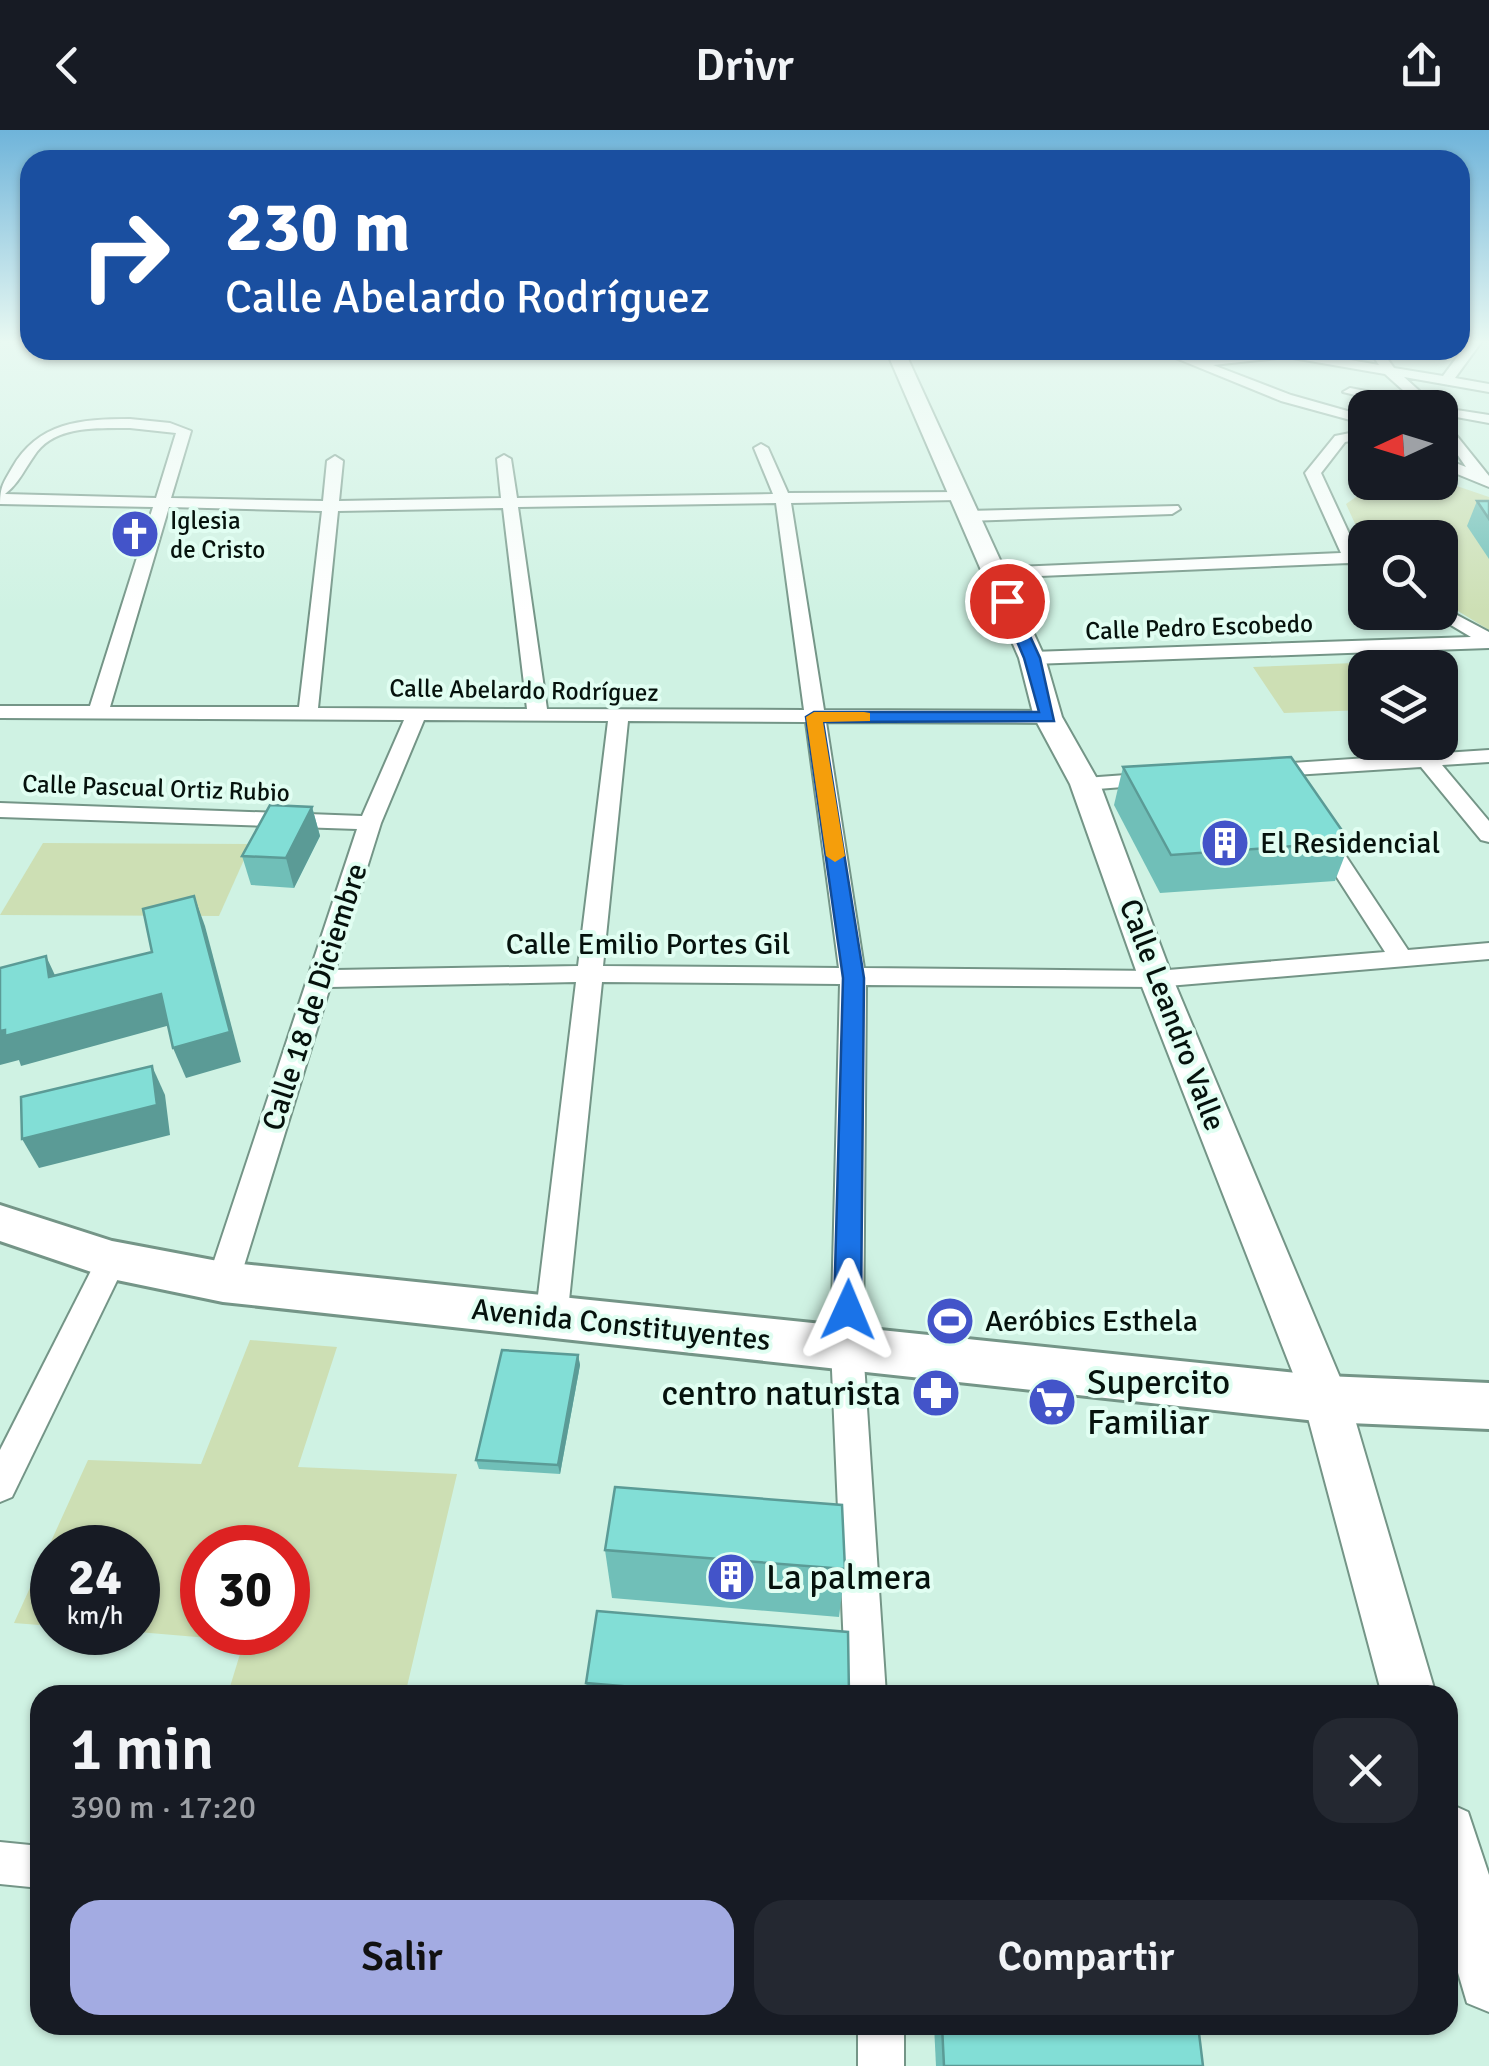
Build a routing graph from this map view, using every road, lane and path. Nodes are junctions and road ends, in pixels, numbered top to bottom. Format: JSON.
{"nodes":[{"id":1,"x":54,"y":431,"type":"edge"},
{"id":2,"x":184,"y":431,"type":"edge"},
{"id":3,"x":930,"y":431,"type":"edge"},
{"id":4,"x":1348,"y":437,"type":"edge"},
{"id":5,"x":1458,"y":444,"type":"edge"},
{"id":6,"x":1460,"y":447,"type":"junction"},
{"id":7,"x":761,"y":448,"type":"dead end"},
{"id":8,"x":1489,"y":456,"type":"edge"},
{"id":9,"x":504,"y":459,"type":"dead end"},
{"id":10,"x":335,"y":461,"type":"dead end"},
{"id":11,"x":1458,"y":469,"type":"edge"},
{"id":12,"x":1485,"y":480,"type":"edge"},
{"id":13,"x":0,"y":491,"type":"edge"},
{"id":14,"x":0,"y":499,"type":"edge"},
{"id":15,"x":783,"y":499,"type":"junction"},
{"id":16,"x":163,"y":501,"type":"junction"},
{"id":17,"x":508,"y":504,"type":"junction"},
{"id":18,"x":328,"y":506,"type":"junction"},
{"id":19,"x":962,"y":506,"type":"junction"},
{"id":20,"x":1172,"y":509,"type":"dead end"},
{"id":21,"x":1348,"y":541,"type":"edge"},
{"id":22,"x":1348,"y":562,"type":"edge"},
{"id":23,"x":994,"y":573,"type":"junction"},
{"id":24,"x":1458,"y":621,"type":"edge"},
{"id":25,"x":1489,"y":641,"type":"edge"},
{"id":26,"x":1032,"y":658,"type":"junction"},
{"id":27,"x":0,"y":712,"type":"edge"},
{"id":28,"x":98,"y":712,"type":"junction"},
{"id":29,"x":308,"y":712,"type":"junction"},
{"id":30,"x":416,"y":714,"type":"junction"},
{"id":31,"x":538,"y":715,"type":"junction"},
{"id":32,"x":620,"y":716,"type":"junction"},
{"id":33,"x":814,"y":717,"type":"junction"},
{"id":34,"x":1048,"y":717,"type":"junction"},
{"id":35,"x":1489,"y":756,"type":"edge"},
{"id":36,"x":1458,"y":758,"type":"edge"},
{"id":37,"x":1426,"y":760,"type":"joint"},
{"id":38,"x":1240,"y":773,"type":"edge"},
{"id":39,"x":1182,"y":777,"type":"edge"},
{"id":40,"x":1085,"y":784,"type":"junction"},
{"id":41,"x":0,"y":810,"type":"edge"},
{"id":42,"x":1309,"y":817,"type":"edge"},
{"id":43,"x":370,"y":824,"type":"junction"},
{"id":44,"x":1489,"y":835,"type":"edge"},
{"id":45,"x":1489,"y":951,"type":"edge"},
{"id":46,"x":1402,"y":958,"type":"junction"},
{"id":47,"x":589,"y":974,"type":"junction"},
{"id":48,"x":854,"y":978,"type":"junction"},
{"id":49,"x":1156,"y":979,"type":"junction"},
{"id":50,"x":321,"y":980,"type":"junction"},
{"id":51,"x":0,"y":1222,"type":"edge"},
{"id":52,"x":112,"y":1260,"type":"junction"},
{"id":53,"x":224,"y":1282,"type":"junction"},
{"id":54,"x":551,"y":1320,"type":"junction"},
{"id":55,"x":847,"y":1347,"type":"junction"},
{"id":56,"x":1326,"y":1398,"type":"junction"},
{"id":57,"x":1489,"y":1406,"type":"edge"},
{"id":58,"x":0,"y":1486,"type":"edge"},
{"id":59,"x":865,"y":1685,"type":"edge"},
{"id":60,"x":1406,"y":1685,"type":"edge"},
{"id":61,"x":0,"y":1863,"type":"edge"},
{"id":62,"x":30,"y":1866,"type":"edge"},
{"id":63,"x":1458,"y":1868,"type":"edge"},
{"id":64,"x":1489,"y":1980,"type":"edge"},
{"id":65,"x":881,"y":2035,"type":"edge"},
{"id":66,"x":881,"y":2066,"type":"edge"}],
"edges":[{"from":1,"to":13,"type":"street"},
{"from":2,"to":16,"type":"street"},
{"from":3,"to":19,"type":"street","name":"Calle Leandro Valle"},
{"from":4,"to":21,"type":"street"},
{"from":5,"to":6,"type":"street"},
{"from":6,"to":8,"type":"street"},
{"from":6,"to":12,"type":"street"},
{"from":7,"to":15,"type":"street"},
{"from":9,"to":17,"type":"street"},
{"from":10,"to":18,"type":"street"},
{"from":11,"to":12,"type":"street"},
{"from":14,"to":16,"type":"street"},
{"from":15,"to":17,"type":"street"},
{"from":15,"to":19,"type":"street"},
{"from":15,"to":33,"type":"street"},
{"from":16,"to":18,"type":"street"},
{"from":16,"to":28,"type":"street"},
{"from":17,"to":18,"type":"street"},
{"from":17,"to":31,"type":"street"},
{"from":18,"to":29,"type":"street"},
{"from":19,"to":20,"type":"street"},
{"from":19,"to":23,"type":"street","name":"Calle Leandro Valle"},
{"from":22,"to":23,"type":"street"},
{"from":23,"to":26,"type":"street","name":"Calle Leandro Valle"},
{"from":24,"to":25,"type":"street"},
{"from":25,"to":26,"type":"street","name":"Calle Pedro Escobedo"},
{"from":26,"to":34,"type":"street","name":"Calle Leandro Valle"},
{"from":27,"to":28,"type":"street","name":"Calle Abelardo Rodríguez"},
{"from":28,"to":29,"type":"street","name":"Calle Abelardo Rodríguez"},
{"from":29,"to":30,"type":"street","name":"Calle Abelardo Rodríguez"},
{"from":30,"to":31,"type":"street","name":"Calle Abelardo Rodríguez"},
{"from":30,"to":43,"type":"street","name":"Calle 18 de Diciembre"},
{"from":31,"to":32,"type":"street","name":"Calle Abelardo Rodríguez"},
{"from":32,"to":33,"type":"street","name":"Calle Abelardo Rodríguez"},
{"from":32,"to":47,"type":"street"},
{"from":33,"to":34,"type":"street","name":"Calle Abelardo Rodríguez"},
{"from":33,"to":48,"type":"street"},
{"from":34,"to":40,"type":"street","name":"Calle Leandro Valle"},
{"from":35,"to":36,"type":"street"},
{"from":37,"to":38,"type":"street"},
{"from":37,"to":44,"type":"street"},
{"from":39,"to":40,"type":"street"},
{"from":40,"to":49,"type":"street","name":"Calle Leandro Valle"},
{"from":41,"to":43,"type":"street","name":"Calle Pascual Ortiz Rubio"},
{"from":42,"to":46,"type":"street"},
{"from":43,"to":50,"type":"street","name":"Calle 18 de Diciembre"},
{"from":45,"to":46,"type":"street","name":"Calle Emilio Portes Gil"},
{"from":46,"to":49,"type":"street","name":"Calle Emilio Portes Gil"},
{"from":47,"to":48,"type":"street","name":"Calle Emilio Portes Gil"},
{"from":47,"to":50,"type":"street","name":"Calle Emilio Portes Gil"},
{"from":47,"to":54,"type":"street"},
{"from":48,"to":49,"type":"street","name":"Calle Emilio Portes Gil"},
{"from":48,"to":55,"type":"street"},
{"from":49,"to":56,"type":"street","name":"Calle Leandro Valle"},
{"from":50,"to":53,"type":"street","name":"Calle 18 de Diciembre"},
{"from":51,"to":52,"type":"main road","name":"Avenida Constituyentes"},
{"from":52,"to":53,"type":"main road","name":"Avenida Constituyentes"},
{"from":52,"to":58,"type":"street"},
{"from":53,"to":54,"type":"main road","name":"Avenida Constituyentes"},
{"from":54,"to":55,"type":"main road","name":"Avenida Constituyentes"},
{"from":55,"to":56,"type":"main road","name":"Avenida Constituyentes"},
{"from":55,"to":59,"type":"street"},
{"from":56,"to":57,"type":"main road","name":"Avenida Constituyentes"},
{"from":56,"to":60,"type":"street","name":"Calle Leandro Valle"},
{"from":61,"to":62,"type":"street"},
{"from":63,"to":64,"type":"street"},
{"from":65,"to":66,"type":"street"}]}
